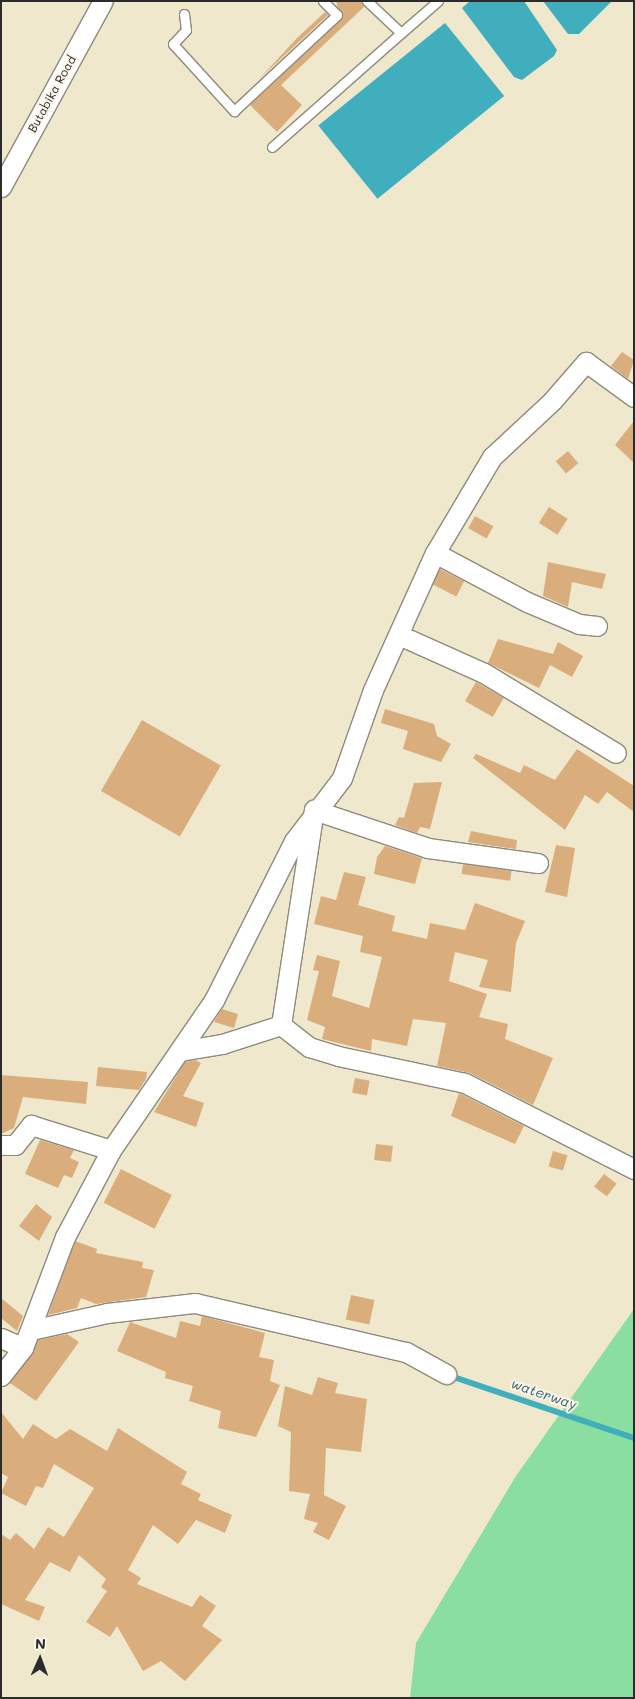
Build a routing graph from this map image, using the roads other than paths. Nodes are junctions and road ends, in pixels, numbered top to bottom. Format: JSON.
{"nodes":[{"id":1,"x":103,"y":1,"type":"edge"},
{"id":2,"x":324,"y":1,"type":"edge"},
{"id":3,"x":367,"y":1,"type":"edge"},
{"id":4,"x":438,"y":1,"type":"edge"},
{"id":5,"x":184,"y":14,"type":"dead end"},
{"id":6,"x":402,"y":33,"type":"junction"},
{"id":7,"x":272,"y":147,"type":"dead end"},
{"id":8,"x":1,"y":187,"type":"edge"},
{"id":9,"x":634,"y":397,"type":"edge"},
{"id":10,"x":435,"y":552,"type":"junction"},
{"id":11,"x":597,"y":626,"type":"dead end"},
{"id":12,"x":399,"y":635,"type":"junction"},
{"id":13,"x":616,"y":753,"type":"dead end"},
{"id":14,"x":314,"y":810,"type":"junction"},
{"id":15,"x":538,"y":863,"type":"dead end"},
{"id":16,"x":281,"y":1025,"type":"junction"},
{"id":17,"x":180,"y":1051,"type":"junction"},
{"id":18,"x":1,"y":1145,"type":"edge"},
{"id":19,"x":111,"y":1150,"type":"junction"},
{"id":20,"x":634,"y":1169,"type":"edge"},
{"id":21,"x":31,"y":1330,"type":"junction"},
{"id":22,"x":1,"y":1338,"type":"edge"},
{"id":23,"x":23,"y":1348,"type":"junction"},
{"id":24,"x":446,"y":1374,"type":"dead end"},
{"id":25,"x":1,"y":1376,"type":"edge"}],
"edges":[{"from":1,"to":8,"type":"street","name":"Butabika Road"},
{"from":2,"to":5,"type":"lane"},
{"from":3,"to":6,"type":"lane"},
{"from":4,"to":6,"type":"lane"},
{"from":6,"to":7,"type":"lane"},
{"from":9,"to":10,"type":"street"},
{"from":10,"to":11,"type":"street"},
{"from":10,"to":12,"type":"street"},
{"from":12,"to":13,"type":"street"},
{"from":12,"to":14,"type":"street"},
{"from":14,"to":15,"type":"street"},
{"from":14,"to":16,"type":"street"},
{"from":14,"to":17,"type":"street"},
{"from":16,"to":17,"type":"street"},
{"from":16,"to":20,"type":"street"},
{"from":17,"to":19,"type":"street"},
{"from":18,"to":19,"type":"street"},
{"from":19,"to":21,"type":"street"},
{"from":21,"to":23,"type":"street"},
{"from":21,"to":24,"type":"street"},
{"from":22,"to":23,"type":"street"},
{"from":23,"to":25,"type":"street"}]}
